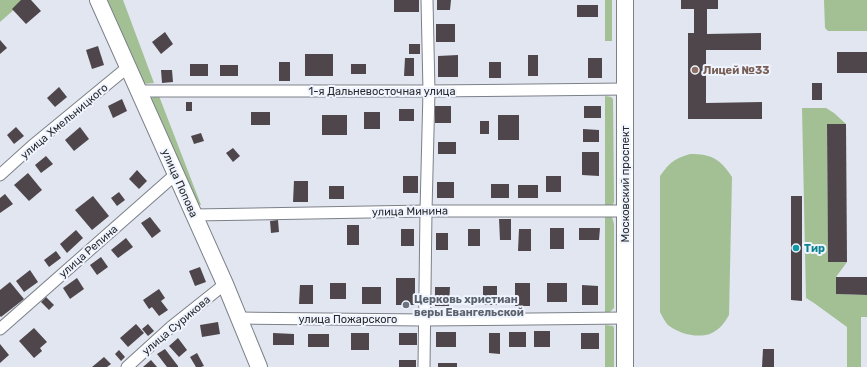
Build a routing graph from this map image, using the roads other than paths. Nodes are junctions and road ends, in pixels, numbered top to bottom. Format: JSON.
{"nodes":[{"id":1,"x":98,"y":0,"type":"edge"},
{"id":2,"x":427,"y":0,"type":"edge"},
{"id":3,"x":625,"y":0,"type":"edge"},
{"id":4,"x":128,"y":67,"type":"junction"},
{"id":5,"x":625,"y":89,"type":"junction"},
{"id":6,"x":139,"y":91,"type":"junction"},
{"id":7,"x":429,"y":91,"type":"junction"},
{"id":8,"x":176,"y":174,"type":"junction"},
{"id":9,"x":0,"y":175,"type":"edge"},
{"id":10,"x":426,"y":211,"type":"junction"},
{"id":11,"x":625,"y":211,"type":"junction"},
{"id":12,"x":194,"y":215,"type":"junction"},
{"id":13,"x":225,"y":284,"type":"junction"},
{"id":14,"x":239,"y":318,"type":"junction"},
{"id":15,"x":625,"y":318,"type":"junction"},
{"id":16,"x":424,"y":320,"type":"junction"},
{"id":17,"x":0,"y":329,"type":"edge"},
{"id":18,"x":127,"y":367,"type":"edge"},
{"id":19,"x":259,"y":367,"type":"edge"},
{"id":20,"x":424,"y":367,"type":"edge"},
{"id":21,"x":625,"y":367,"type":"edge"}],
"edges":[{"from":1,"to":4,"type":"street","name":"улица Попова"},
{"from":2,"to":7,"type":"street"},
{"from":3,"to":5,"type":"street","name":"Московский проспект"},
{"from":4,"to":6,"type":"street","name":"улица Попова"},
{"from":4,"to":9,"type":"street","name":"улица Хмельницкого"},
{"from":5,"to":7,"type":"street","name":"1-я Дальневосточная улица"},
{"from":5,"to":11,"type":"street","name":"Московский проспект"},
{"from":6,"to":7,"type":"street","name":"1-я Дальневосточная улица"},
{"from":6,"to":8,"type":"street","name":"улица Попова"},
{"from":7,"to":10,"type":"street"},
{"from":8,"to":12,"type":"street","name":"улица Попова"},
{"from":8,"to":17,"type":"street","name":"улица Репина"},
{"from":10,"to":11,"type":"street","name":"улица Минина"},
{"from":10,"to":12,"type":"street","name":"улица Минина"},
{"from":10,"to":16,"type":"street"},
{"from":11,"to":15,"type":"street","name":"Московский проспект"},
{"from":12,"to":13,"type":"street","name":"улица Попова"},
{"from":13,"to":14,"type":"street","name":"улица Попова"},
{"from":13,"to":18,"type":"street","name":"улица Сурикова"},
{"from":14,"to":16,"type":"street","name":"улица Пожарского"},
{"from":14,"to":19,"type":"street","name":"улица Попова"},
{"from":15,"to":16,"type":"street","name":"улица Пожарского"},
{"from":15,"to":21,"type":"street","name":"Московский проспект"},
{"from":16,"to":20,"type":"street"}]}
